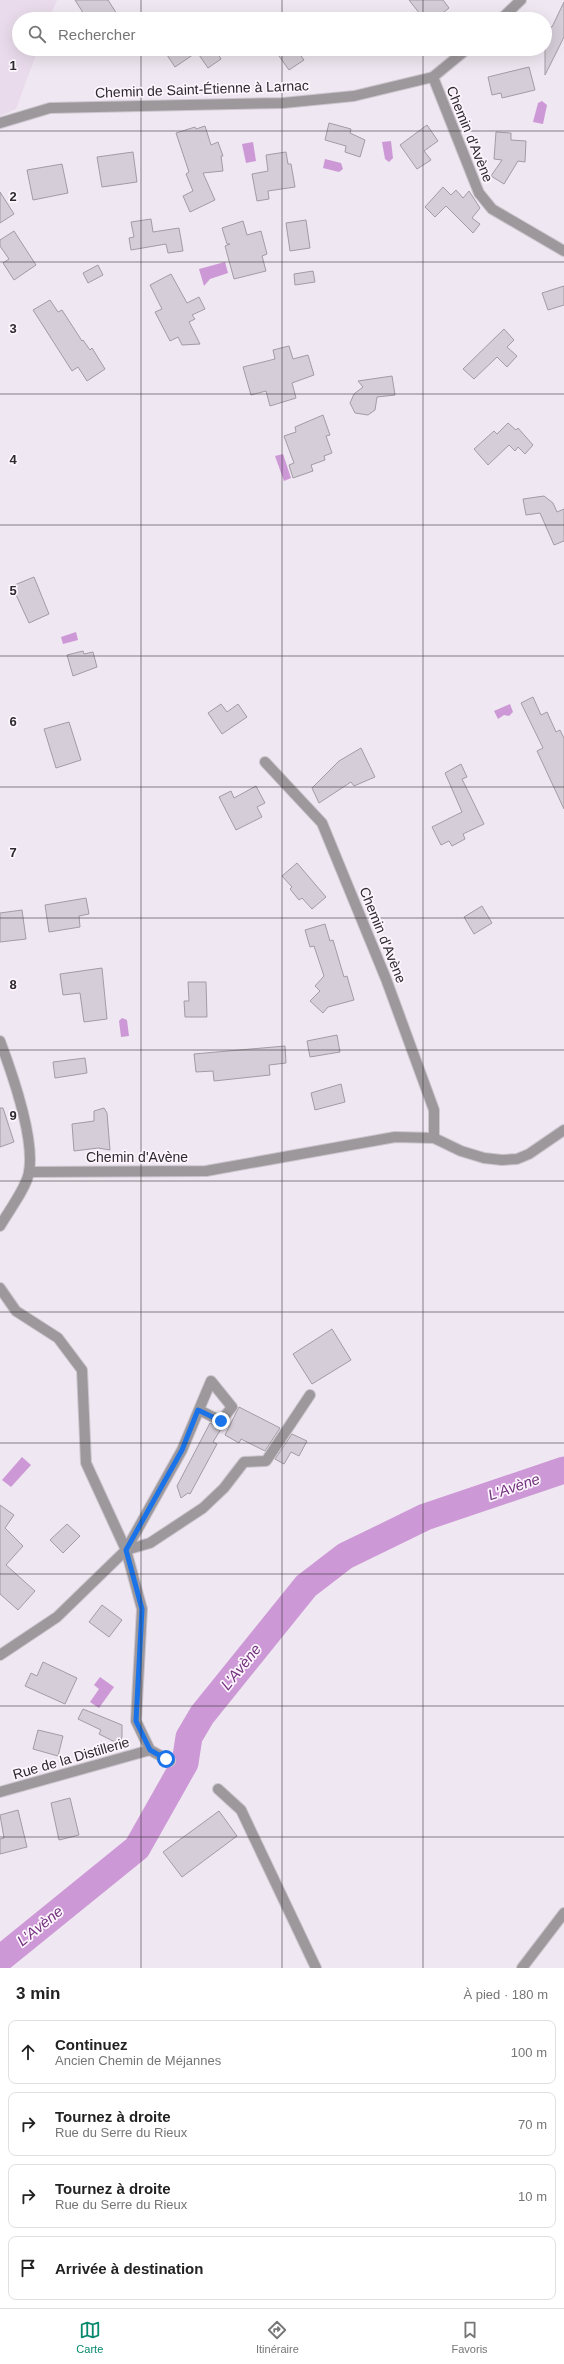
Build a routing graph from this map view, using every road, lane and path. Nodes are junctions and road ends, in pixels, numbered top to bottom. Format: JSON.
{"nodes":[{"id":1,"x":521,"y":0,"type":"edge"},
{"id":2,"x":508,"y":12,"type":"edge"},
{"id":3,"x":458,"y":56,"type":"edge"},
{"id":4,"x":433,"y":77,"type":"junction"},
{"id":5,"x":0,"y":123,"type":"edge"},
{"id":6,"x":564,"y":251,"type":"edge"},
{"id":7,"x":265,"y":762,"type":"dead end"},
{"id":8,"x":0,"y":1040,"type":"edge"},
{"id":9,"x":564,"y":1130,"type":"edge"},
{"id":10,"x":434,"y":1138,"type":"junction"},
{"id":11,"x":30,"y":1172,"type":"junction"},
{"id":12,"x":0,"y":1226,"type":"edge"},
{"id":13,"x":0,"y":1288,"type":"edge"},
{"id":14,"x":310,"y":1395,"type":"dead end"},
{"id":15,"x":198,"y":1410,"type":"dead end"},
{"id":16,"x":126,"y":1550,"type":"junction"},
{"id":17,"x":0,"y":1655,"type":"edge"},
{"id":18,"x":150,"y":1750,"type":"junction"},
{"id":19,"x":170,"y":1761,"type":"dead end"},
{"id":20,"x":218,"y":1788,"type":"dead end"},
{"id":21,"x":0,"y":1792,"type":"edge"},
{"id":22,"x":564,"y":1913,"type":"edge"},
{"id":23,"x":316,"y":1968,"type":"edge"},
{"id":24,"x":522,"y":1968,"type":"edge"}],
"edges":[{"from":1,"to":2,"type":"street"},
{"from":3,"to":4,"type":"street","name":"Chemin de Saint-Étienne à Larnac"},
{"from":4,"to":5,"type":"street","name":"Chemin de Saint-Étienne à Larnac"},
{"from":4,"to":6,"type":"street","name":"Chemin d'Avène"},
{"from":7,"to":10,"type":"street","name":"Chemin d'Avène"},
{"from":8,"to":11,"type":"street"},
{"from":9,"to":10,"type":"street","name":"Chemin d'Avène"},
{"from":10,"to":11,"type":"street","name":"Chemin d'Avène"},
{"from":11,"to":12,"type":"street"},
{"from":13,"to":16,"type":"street"},
{"from":14,"to":16,"type":"street"},
{"from":15,"to":16,"type":"street"},
{"from":16,"to":17,"type":"street"},
{"from":16,"to":18,"type":"street"},
{"from":18,"to":19,"type":"street"},
{"from":18,"to":21,"type":"street","name":"Rue de la Distillerie"},
{"from":20,"to":23,"type":"street"},
{"from":22,"to":24,"type":"street"}]}
